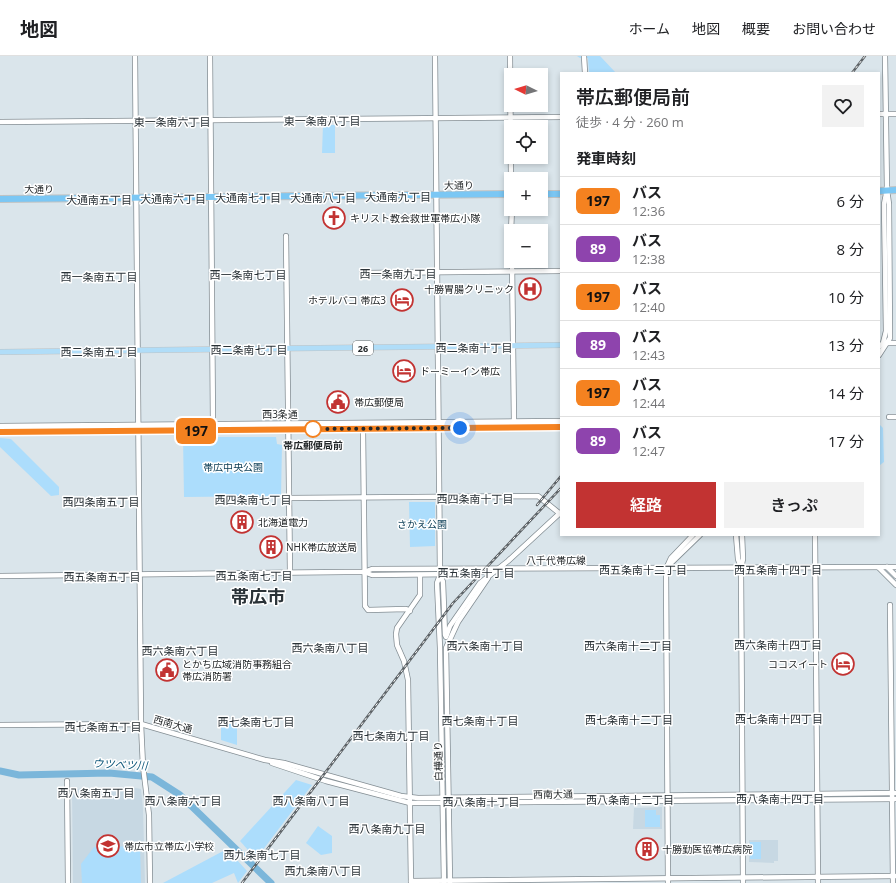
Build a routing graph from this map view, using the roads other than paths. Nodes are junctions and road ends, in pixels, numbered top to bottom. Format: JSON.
{"nodes":[{"id":1,"x":135,"y":56,"type":"edge"},
{"id":2,"x":210,"y":56,"type":"edge"},
{"id":3,"x":435,"y":56,"type":"edge"},
{"id":4,"x":510,"y":56,"type":"edge"},
{"id":5,"x":584,"y":56,"type":"edge"},
{"id":6,"x":885,"y":56,"type":"edge"},
{"id":7,"x":585,"y":72,"type":"edge"},
{"id":8,"x":880,"y":114,"type":"edge"},
{"id":9,"x":886,"y":114,"type":"junction"},
{"id":10,"x":896,"y":114,"type":"edge"},
{"id":11,"x":510,"y":117,"type":"junction"},
{"id":12,"x":560,"y":117,"type":"edge"},
{"id":13,"x":435,"y":118,"type":"junction"},
{"id":14,"x":210,"y":120,"type":"junction"},
{"id":15,"x":135,"y":121,"type":"junction"},
{"id":16,"x":0,"y":122,"type":"edge"},
{"id":17,"x":511,"y":172,"type":"edge"},
{"id":18,"x":880,"y":190,"type":"edge"},
{"id":19,"x":887,"y":190,"type":"junction"},
{"id":20,"x":896,"y":190,"type":"edge"},
{"id":21,"x":504,"y":194,"type":"edge"},
{"id":22,"x":548,"y":194,"type":"edge"},
{"id":23,"x":560,"y":194,"type":"edge"},
{"id":24,"x":436,"y":196,"type":"junction"},
{"id":25,"x":211,"y":197,"type":"junction"},
{"id":26,"x":136,"y":198,"type":"junction"},
{"id":27,"x":0,"y":199,"type":"edge"},
{"id":28,"x":286,"y":236,"type":"dead end"},
{"id":29,"x":512,"y":271,"type":"junction"},
{"id":30,"x":560,"y":271,"type":"edge"},
{"id":31,"x":437,"y":272,"type":"junction"},
{"id":32,"x":362,"y":273,"type":"dead end"},
{"id":33,"x":883,"y":343,"type":"edge"},
{"id":34,"x":896,"y":343,"type":"edge"},
{"id":35,"x":560,"y":345,"type":"edge"},
{"id":36,"x":512,"y":346,"type":"junction"},
{"id":37,"x":438,"y":347,"type":"junction"},
{"id":38,"x":287,"y":348,"type":"junction"},
{"id":39,"x":212,"y":349,"type":"junction"},
{"id":40,"x":137,"y":350,"type":"junction"},
{"id":41,"x":0,"y":352,"type":"edge"},
{"id":42,"x":889,"y":417,"type":"dead end"},
{"id":43,"x":896,"y":417,"type":"edge"},
{"id":44,"x":514,"y":421,"type":"junction"},
{"id":45,"x":560,"y":421,"type":"edge"},
{"id":46,"x":438,"y":422,"type":"junction"},
{"id":47,"x":213,"y":423,"type":"junction"},
{"id":48,"x":288,"y":423,"type":"junction"},
{"id":49,"x":138,"y":424,"type":"junction"},
{"id":50,"x":0,"y":426,"type":"edge"},
{"id":51,"x":514,"y":427,"type":"junction"},
{"id":52,"x":560,"y":427,"type":"edge"},
{"id":53,"x":438,"y":428,"type":"junction"},
{"id":54,"x":363,"y":429,"type":"junction"},
{"id":55,"x":212,"y":430,"type":"junction"},
{"id":56,"x":288,"y":430,"type":"junction"},
{"id":57,"x":0,"y":432,"type":"edge"},
{"id":58,"x":138,"y":432,"type":"junction"},
{"id":59,"x":364,"y":497,"type":"junction"},
{"id":60,"x":439,"y":497,"type":"junction"},
{"id":61,"x":289,"y":498,"type":"junction"},
{"id":62,"x":560,"y":513,"type":"edge"},
{"id":63,"x":692,"y":536,"type":"edge"},
{"id":64,"x":699,"y":536,"type":"edge"},
{"id":65,"x":736,"y":536,"type":"edge"},
{"id":66,"x":742,"y":536,"type":"edge"},
{"id":67,"x":815,"y":536,"type":"edge"},
{"id":68,"x":887,"y":567,"type":"junction"},
{"id":69,"x":896,"y":567,"type":"edge"},
{"id":70,"x":741,"y":568,"type":"junction"},
{"id":71,"x":815,"y":568,"type":"junction"},
{"id":72,"x":879,"y":568,"type":"junction"},
{"id":73,"x":440,"y":569,"type":"junction"},
{"id":74,"x":666,"y":569,"type":"junction"},
{"id":75,"x":498,"y":570,"type":"junction"},
{"id":76,"x":364,"y":572,"type":"junction"},
{"id":77,"x":290,"y":573,"type":"junction"},
{"id":78,"x":140,"y":574,"type":"junction"},
{"id":79,"x":420,"y":575,"type":"junction"},
{"id":80,"x":440,"y":575,"type":"junction"},
{"id":81,"x":0,"y":576,"type":"edge"},
{"id":82,"x":896,"y":576,"type":"edge"},
{"id":83,"x":488,"y":578,"type":"junction"},
{"id":84,"x":896,"y":585,"type":"edge"},
{"id":85,"x":890,"y":605,"type":"dead end"},
{"id":86,"x":410,"y":611,"type":"junction"},
{"id":87,"x":446,"y":637,"type":"junction"},
{"id":88,"x":446,"y":648,"type":"junction"},
{"id":89,"x":141,"y":724,"type":"junction"},
{"id":90,"x":0,"y":726,"type":"edge"},
{"id":91,"x":265,"y":760,"type":"junction"},
{"id":92,"x":67,"y":781,"type":"dead end"},
{"id":93,"x":894,"y":793,"type":"edge"},
{"id":94,"x":818,"y":794,"type":"junction"},
{"id":95,"x":743,"y":795,"type":"junction"},
{"id":96,"x":668,"y":796,"type":"junction"},
{"id":97,"x":410,"y":797,"type":"junction"},
{"id":98,"x":442,"y":798,"type":"junction"},
{"id":99,"x":448,"y":798,"type":"junction"},
{"id":100,"x":894,"y":799,"type":"edge"},
{"id":101,"x":818,"y":800,"type":"junction"},
{"id":102,"x":743,"y":801,"type":"junction"},
{"id":103,"x":668,"y":802,"type":"junction"},
{"id":104,"x":410,"y":803,"type":"junction"},
{"id":105,"x":442,"y":804,"type":"junction"},
{"id":106,"x":448,"y":804,"type":"junction"},
{"id":107,"x":894,"y":876,"type":"edge"},
{"id":108,"x":743,"y":877,"type":"junction"},
{"id":109,"x":818,"y":877,"type":"junction"},
{"id":110,"x":668,"y":880,"type":"edge"},
{"id":111,"x":411,"y":882,"type":"edge"},
{"id":112,"x":444,"y":882,"type":"edge"},
{"id":113,"x":450,"y":882,"type":"edge"},
{"id":114,"x":68,"y":883,"type":"edge"},
{"id":115,"x":150,"y":883,"type":"edge"},
{"id":116,"x":744,"y":883,"type":"edge"},
{"id":117,"x":818,"y":883,"type":"edge"},
{"id":118,"x":893,"y":883,"type":"edge"}],
"edges":[{"from":1,"to":15,"type":"street"},
{"from":2,"to":14,"type":"street"},
{"from":3,"to":13,"type":"street"},
{"from":4,"to":11,"type":"street"},
{"from":5,"to":7,"type":"street"},
{"from":6,"to":9,"type":"street"},
{"from":8,"to":9,"type":"street"},
{"from":9,"to":10,"type":"street"},
{"from":9,"to":19,"type":"street"},
{"from":11,"to":12,"type":"street"},
{"from":11,"to":13,"type":"street"},
{"from":11,"to":17,"type":"street"},
{"from":13,"to":14,"type":"street"},
{"from":13,"to":24,"type":"street"},
{"from":14,"to":15,"type":"street"},
{"from":14,"to":25,"type":"street"},
{"from":15,"to":16,"type":"street"},
{"from":15,"to":26,"type":"street"},
{"from":18,"to":19,"type":"highway"},
{"from":19,"to":20,"type":"highway"},
{"from":19,"to":33,"type":"street"},
{"from":21,"to":24,"type":"highway","name":"大通り"},
{"from":22,"to":23,"type":"highway"},
{"from":24,"to":25,"type":"highway","name":"大通り"},
{"from":24,"to":31,"type":"street"},
{"from":25,"to":26,"type":"highway","name":"大通り"},
{"from":25,"to":39,"type":"street"},
{"from":26,"to":27,"type":"highway","name":"大通り"},
{"from":26,"to":40,"type":"street"},
{"from":28,"to":38,"type":"street"},
{"from":29,"to":30,"type":"street"},
{"from":29,"to":31,"type":"street"},
{"from":29,"to":36,"type":"street"},
{"from":31,"to":32,"type":"street"},
{"from":31,"to":37,"type":"street"},
{"from":33,"to":34,"type":"street"},
{"from":35,"to":36,"type":"main road","number":"26"},
{"from":36,"to":37,"type":"main road","number":"26"},
{"from":36,"to":44,"type":"street"},
{"from":37,"to":38,"type":"main road","number":"26"},
{"from":37,"to":46,"type":"street"},
{"from":38,"to":39,"type":"main road","number":"26"},
{"from":38,"to":48,"type":"street"},
{"from":39,"to":40,"type":"main road","number":"26"},
{"from":39,"to":47,"type":"street"},
{"from":40,"to":41,"type":"main road","number":"26"},
{"from":40,"to":49,"type":"street"},
{"from":42,"to":43,"type":"street"},
{"from":44,"to":45,"type":"street","name":"西3条通"},
{"from":44,"to":46,"type":"street","name":"西3条通"},
{"from":44,"to":51,"type":"street"},
{"from":46,"to":48,"type":"street","name":"西3条通"},
{"from":46,"to":53,"type":"street"},
{"from":47,"to":48,"type":"street","name":"西3条通"},
{"from":47,"to":49,"type":"street","name":"西3条通"},
{"from":47,"to":55,"type":"street"},
{"from":48,"to":56,"type":"street"},
{"from":49,"to":50,"type":"street","name":"西3条通"},
{"from":49,"to":58,"type":"street"},
{"from":51,"to":52,"type":"street","name":"西3条通"},
{"from":51,"to":53,"type":"street","name":"西3条通"},
{"from":53,"to":54,"type":"street","name":"西3条通"},
{"from":53,"to":60,"type":"street"},
{"from":54,"to":56,"type":"street","name":"西3条通"},
{"from":54,"to":59,"type":"street"},
{"from":55,"to":56,"type":"street","name":"西3条通"},
{"from":55,"to":58,"type":"street","name":"西3条通"},
{"from":56,"to":61,"type":"street"},
{"from":57,"to":58,"type":"street","name":"西3条通"},
{"from":58,"to":78,"type":"street"},
{"from":59,"to":60,"type":"street"},
{"from":59,"to":61,"type":"street"},
{"from":59,"to":76,"type":"street"},
{"from":60,"to":62,"type":"street"},
{"from":60,"to":73,"type":"street"},
{"from":61,"to":77,"type":"street"},
{"from":62,"to":75,"type":"street","name":"白樺通り"},
{"from":63,"to":74,"type":"street"},
{"from":64,"to":74,"type":"street"},
{"from":65,"to":70,"type":"street"},
{"from":66,"to":70,"type":"street"},
{"from":67,"to":71,"type":"street"},
{"from":68,"to":69,"type":"street","name":"八千代帯広線"},
{"from":68,"to":72,"type":"street","name":"八千代帯広線"},
{"from":68,"to":82,"type":"street"},
{"from":70,"to":71,"type":"street","name":"八千代帯広線"},
{"from":70,"to":74,"type":"street","name":"八千代帯広線"},
{"from":70,"to":95,"type":"street"},
{"from":71,"to":72,"type":"street","name":"八千代帯広線"},
{"from":71,"to":94,"type":"street"},
{"from":72,"to":84,"type":"street"},
{"from":73,"to":75,"type":"street","name":"八千代帯広線"},
{"from":73,"to":76,"type":"street","name":"八千代帯広線"},
{"from":73,"to":80,"type":"street"},
{"from":74,"to":75,"type":"street","name":"八千代帯広線"},
{"from":74,"to":96,"type":"street"},
{"from":75,"to":80,"type":"street","name":"八千代帯広線"},
{"from":75,"to":83,"type":"street","name":"白樺通り"},
{"from":76,"to":77,"type":"street","name":"八千代帯広線"},
{"from":76,"to":79,"type":"street","name":"八千代帯広線"},
{"from":76,"to":86,"type":"street"},
{"from":77,"to":78,"type":"street","name":"八千代帯広線"},
{"from":78,"to":81,"type":"street","name":"八千代帯広線"},
{"from":78,"to":89,"type":"street"},
{"from":79,"to":80,"type":"street","name":"八千代帯広線"},
{"from":79,"to":86,"type":"street"},
{"from":80,"to":87,"type":"street"},
{"from":80,"to":98,"type":"street"},
{"from":83,"to":87,"type":"street","name":"白樺通り"},
{"from":83,"to":88,"type":"street","name":"白樺通り"},
{"from":85,"to":93,"type":"street"},
{"from":86,"to":97,"type":"street"},
{"from":87,"to":88,"type":"street"},
{"from":88,"to":99,"type":"street","name":"白樺通り"},
{"from":89,"to":90,"type":"street","name":"西南大通"},
{"from":89,"to":91,"type":"street","name":"西南大通"},
{"from":89,"to":115,"type":"street"},
{"from":91,"to":97,"type":"street","name":"西南大通"},
{"from":91,"to":104,"type":"street","name":"西南大通"},
{"from":92,"to":114,"type":"street"},
{"from":93,"to":94,"type":"street","name":"西南大通"},
{"from":93,"to":100,"type":"street"},
{"from":94,"to":95,"type":"street","name":"西南大通"},
{"from":94,"to":101,"type":"street"},
{"from":95,"to":96,"type":"street","name":"西南大通"},
{"from":95,"to":102,"type":"street"},
{"from":96,"to":99,"type":"street","name":"西南大通"},
{"from":96,"to":103,"type":"street"},
{"from":97,"to":98,"type":"street","name":"西南大通"},
{"from":97,"to":104,"type":"street"},
{"from":98,"to":99,"type":"street","name":"西南大通"},
{"from":98,"to":105,"type":"street"},
{"from":99,"to":106,"type":"street","name":"白樺通り"},
{"from":100,"to":101,"type":"street","name":"西南大通"},
{"from":100,"to":107,"type":"street"},
{"from":101,"to":102,"type":"street","name":"西南大通"},
{"from":101,"to":109,"type":"street"},
{"from":102,"to":103,"type":"street","name":"西南大通"},
{"from":102,"to":108,"type":"street"},
{"from":103,"to":106,"type":"street","name":"西南大通"},
{"from":103,"to":110,"type":"street"},
{"from":104,"to":105,"type":"street","name":"西南大通"},
{"from":104,"to":111,"type":"street"},
{"from":105,"to":106,"type":"street","name":"西南大通"},
{"from":105,"to":112,"type":"street"},
{"from":106,"to":113,"type":"street","name":"白樺通り"},
{"from":107,"to":109,"type":"street"},
{"from":107,"to":118,"type":"street"},
{"from":108,"to":109,"type":"street"},
{"from":108,"to":110,"type":"street"},
{"from":108,"to":116,"type":"street"},
{"from":109,"to":117,"type":"street"},
{"from":110,"to":113,"type":"street"},
{"from":111,"to":112,"type":"street"},
{"from":112,"to":113,"type":"street"}]}
